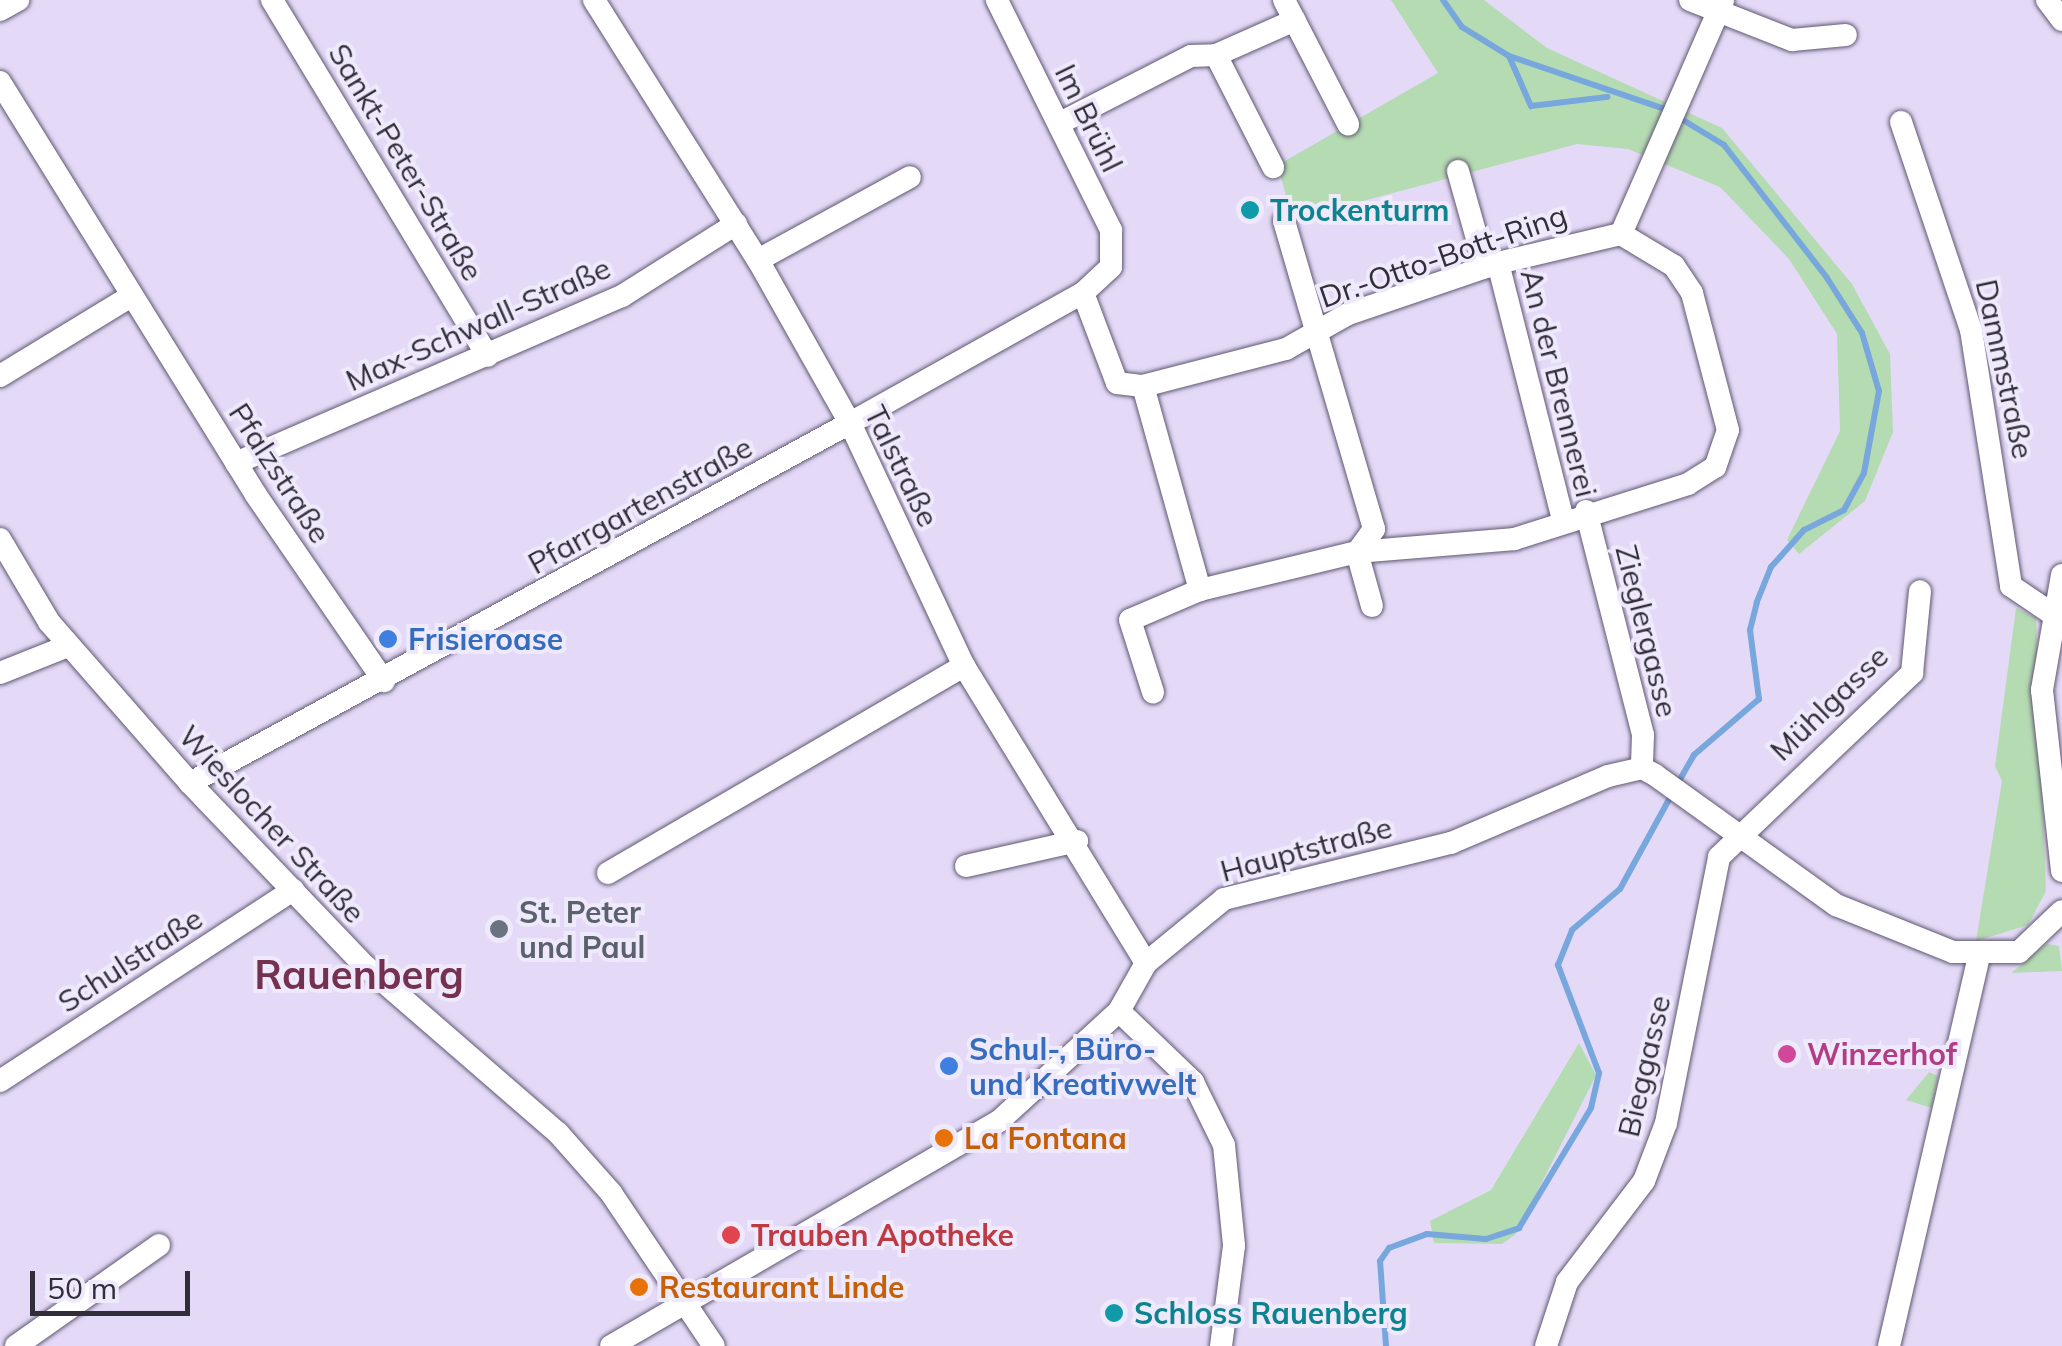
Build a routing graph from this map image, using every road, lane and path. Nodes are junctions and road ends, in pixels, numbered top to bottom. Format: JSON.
{"nodes":[{"id":1,"x":18,"y":0,"type":"edge"},
{"id":2,"x":272,"y":0,"type":"edge"},
{"id":3,"x":594,"y":0,"type":"edge"},
{"id":4,"x":997,"y":0,"type":"edge"},
{"id":5,"x":1690,"y":0,"type":"edge"},
{"id":6,"x":2046,"y":0,"type":"edge"},
{"id":7,"x":1722,"y":7,"type":"edge"},
{"id":8,"x":0,"y":10,"type":"edge"},
{"id":9,"x":1290,"y":10,"type":"edge"},
{"id":10,"x":2062,"y":20,"type":"edge"},
{"id":11,"x":1846,"y":35,"type":"dead end"},
{"id":12,"x":1216,"y":55,"type":"junction"},
{"id":13,"x":0,"y":82,"type":"edge"},
{"id":14,"x":1901,"y":122,"type":"dead end"},
{"id":15,"x":1060,"y":123,"type":"junction"},
{"id":16,"x":1348,"y":124,"type":"dead end"},
{"id":17,"x":1273,"y":167,"type":"dead end"},
{"id":18,"x":1458,"y":171,"type":"dead end"},
{"id":19,"x":910,"y":176,"type":"dead end"},
{"id":20,"x":1284,"y":221,"type":"dead end"},
{"id":21,"x":736,"y":224,"type":"junction"},
{"id":22,"x":1621,"y":234,"type":"junction"},
{"id":23,"x":758,"y":260,"type":"junction"},
{"id":24,"x":1491,"y":265,"type":"junction"},
{"id":25,"x":1111,"y":267,"type":"joint"},
{"id":26,"x":1083,"y":293,"type":"junction"},
{"id":27,"x":131,"y":296,"type":"junction"},
{"id":28,"x":1315,"y":332,"type":"junction"},
{"id":29,"x":488,"y":356,"type":"junction"},
{"id":30,"x":0,"y":376,"type":"edge"},
{"id":31,"x":1144,"y":386,"type":"junction"},
{"id":32,"x":850,"y":424,"type":"junction"},
{"id":33,"x":236,"y":463,"type":"junction"},
{"id":34,"x":1586,"y":511,"type":"junction"},
{"id":35,"x":1563,"y":518,"type":"junction"},
{"id":36,"x":0,"y":539,"type":"edge"},
{"id":37,"x":1357,"y":552,"type":"junction"},
{"id":38,"x":2062,"y":575,"type":"edge"},
{"id":39,"x":1200,"y":590,"type":"junction"},
{"id":40,"x":1920,"y":591,"type":"dead end"},
{"id":41,"x":1372,"y":606,"type":"dead end"},
{"id":42,"x":2051,"y":613,"type":"junction"},
{"id":43,"x":68,"y":646,"type":"junction"},
{"id":44,"x":964,"y":666,"type":"junction"},
{"id":45,"x":0,"y":673,"type":"edge"},
{"id":46,"x":384,"y":681,"type":"junction"},
{"id":47,"x":1154,"y":692,"type":"dead end"},
{"id":48,"x":1649,"y":771,"type":"junction"},
{"id":49,"x":190,"y":783,"type":"junction"},
{"id":50,"x":1736,"y":838,"type":"junction"},
{"id":51,"x":1077,"y":841,"type":"junction"},
{"id":52,"x":966,"y":866,"type":"dead end"},
{"id":53,"x":2062,"y":871,"type":"edge"},
{"id":54,"x":608,"y":873,"type":"dead end"},
{"id":55,"x":2062,"y":882,"type":"edge"},
{"id":56,"x":293,"y":890,"type":"junction"},
{"id":57,"x":2061,"y":909,"type":"edge"},
{"id":58,"x":1979,"y":957,"type":"junction"},
{"id":59,"x":1146,"y":963,"type":"junction"},
{"id":60,"x":1120,"y":1010,"type":"junction"},
{"id":61,"x":0,"y":1082,"type":"edge"},
{"id":62,"x":159,"y":1245,"type":"dead end"},
{"id":63,"x":687,"y":1303,"type":"junction"},
{"id":64,"x":16,"y":1346,"type":"edge"},
{"id":65,"x":611,"y":1346,"type":"edge"},
{"id":66,"x":714,"y":1346,"type":"edge"},
{"id":67,"x":1220,"y":1346,"type":"edge"},
{"id":68,"x":1546,"y":1346,"type":"edge"},
{"id":69,"x":1889,"y":1346,"type":"edge"}],
"edges":[{"from":1,"to":8,"type":"street"},
{"from":2,"to":29,"type":"street","name":"Sankt-Peter-Straße"},
{"from":3,"to":21,"type":"street","name":"Talstraße"},
{"from":4,"to":15,"type":"street","name":"Im Brühl"},
{"from":5,"to":7,"type":"street"},
{"from":6,"to":10,"type":"street"},
{"from":7,"to":11,"type":"street"},
{"from":7,"to":22,"type":"street"},
{"from":9,"to":12,"type":"street"},
{"from":9,"to":16,"type":"street"},
{"from":12,"to":15,"type":"street"},
{"from":12,"to":17,"type":"street"},
{"from":13,"to":27,"type":"street","name":"Pfalzstraße"},
{"from":14,"to":42,"type":"street","name":"Dammstraße"},
{"from":15,"to":25,"type":"street","name":"Im Brühl"},
{"from":18,"to":24,"type":"street","name":"An der Brennerei"},
{"from":19,"to":23,"type":"street"},
{"from":20,"to":28,"type":"street"},
{"from":21,"to":23,"type":"street","name":"Talstraße"},
{"from":21,"to":29,"type":"street","name":"Max-Schwall-Straße"},
{"from":22,"to":24,"type":"street","name":"Dr.-Otto-Bott-Ring"},
{"from":22,"to":34,"type":"street"},
{"from":23,"to":32,"type":"street","name":"Talstraße"},
{"from":24,"to":28,"type":"street","name":"Dr.-Otto-Bott-Ring"},
{"from":24,"to":35,"type":"street","name":"An der Brennerei"},
{"from":25,"to":26,"type":"street","name":"Pfarrgartenstraße"},
{"from":26,"to":31,"type":"street"},
{"from":26,"to":32,"type":"street","name":"Pfarrgartenstraße"},
{"from":27,"to":30,"type":"street"},
{"from":27,"to":33,"type":"street","name":"Pfalzstraße"},
{"from":28,"to":31,"type":"street","name":"Dr.-Otto-Bott-Ring"},
{"from":28,"to":37,"type":"street"},
{"from":29,"to":33,"type":"street","name":"Max-Schwall-Straße"},
{"from":31,"to":39,"type":"street"},
{"from":32,"to":44,"type":"street","name":"Talstraße"},
{"from":32,"to":46,"type":"street","name":"Pfarrgartenstraße"},
{"from":33,"to":46,"type":"street","name":"Pfalzstraße"},
{"from":34,"to":35,"type":"street"},
{"from":34,"to":48,"type":"street","name":"Zieglergasse"},
{"from":35,"to":37,"type":"street"},
{"from":36,"to":43,"type":"street","name":"Wieslocher Straße"},
{"from":37,"to":39,"type":"street"},
{"from":37,"to":41,"type":"street"},
{"from":38,"to":42,"type":"street"},
{"from":39,"to":47,"type":"street"},
{"from":40,"to":50,"type":"street","name":"Mühlgasse"},
{"from":42,"to":53,"type":"street"},
{"from":43,"to":45,"type":"street"},
{"from":43,"to":49,"type":"street","name":"Wieslocher Straße"},
{"from":44,"to":51,"type":"street","name":"Talstraße"},
{"from":44,"to":54,"type":"street"},
{"from":46,"to":49,"type":"street","name":"Pfarrgartenstraße"},
{"from":48,"to":50,"type":"street"},
{"from":48,"to":59,"type":"street","name":"Hauptstraße"},
{"from":49,"to":56,"type":"street","name":"Wieslocher Straße"},
{"from":50,"to":58,"type":"street"},
{"from":50,"to":68,"type":"street","name":"Bieggasse"},
{"from":51,"to":52,"type":"street"},
{"from":51,"to":59,"type":"street","name":"Talstraße"},
{"from":55,"to":57,"type":"street"},
{"from":56,"to":61,"type":"street","name":"Schulstraße"},
{"from":56,"to":63,"type":"street","name":"Wieslocher Straße"},
{"from":57,"to":58,"type":"street"},
{"from":58,"to":69,"type":"street"},
{"from":59,"to":60,"type":"street","name":"Hauptstraße"},
{"from":60,"to":63,"type":"street","name":"Hauptstraße"},
{"from":60,"to":67,"type":"street"},
{"from":62,"to":64,"type":"street"},
{"from":63,"to":65,"type":"street","name":"Hauptstraße"},
{"from":63,"to":66,"type":"street","name":"Wieslocher Straße"}]}
